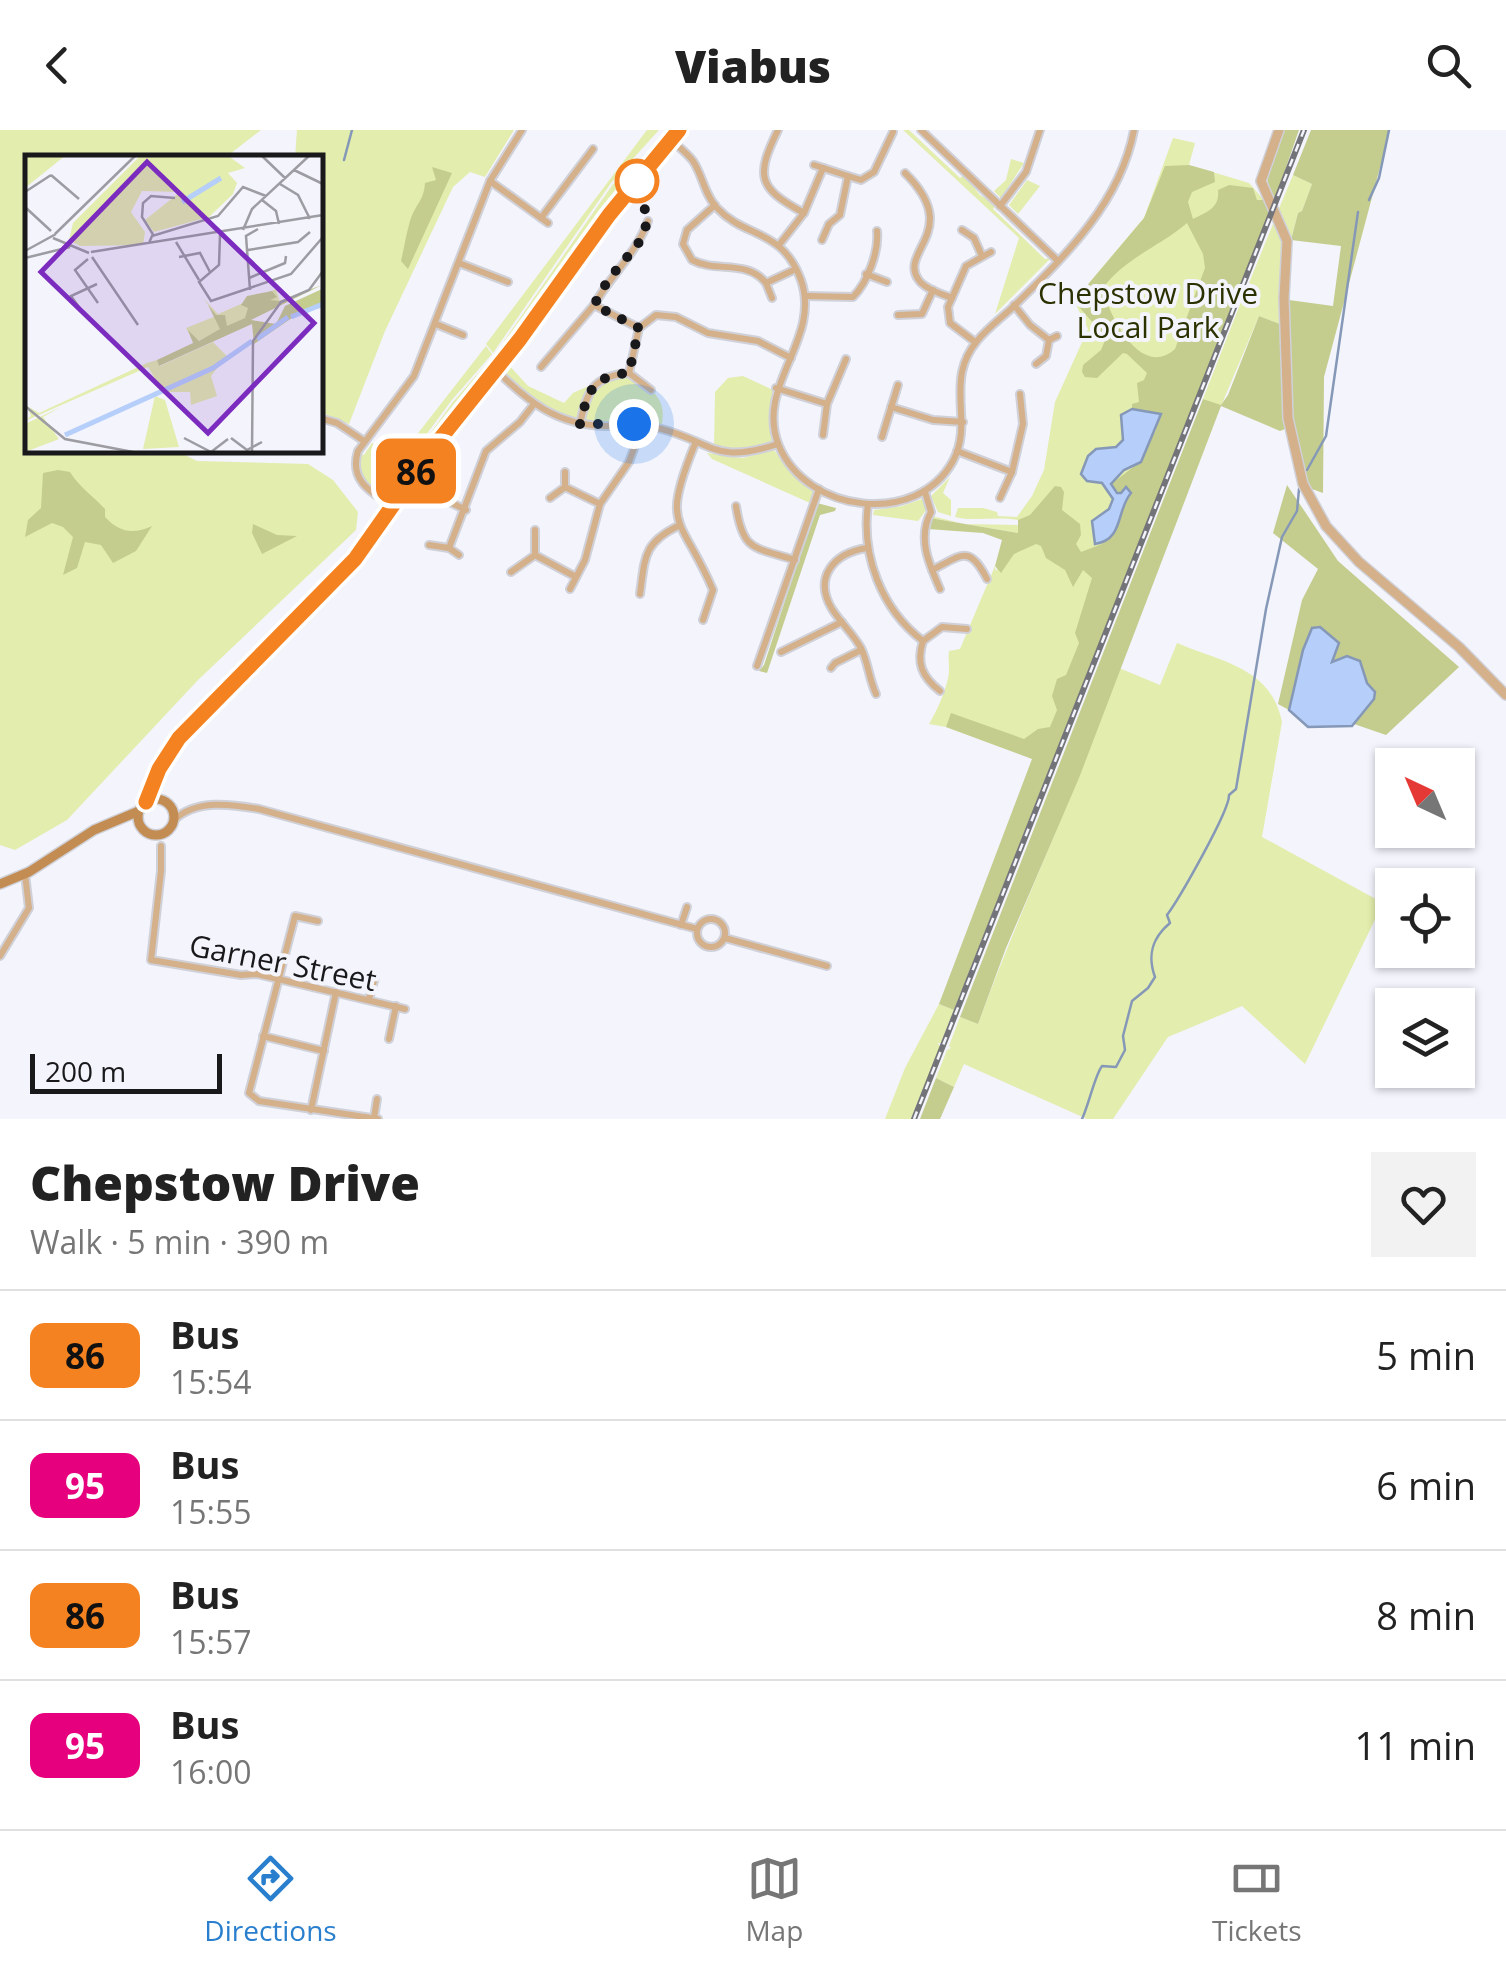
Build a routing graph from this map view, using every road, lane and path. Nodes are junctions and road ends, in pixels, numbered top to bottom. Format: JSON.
{"nodes":[{"id":1,"x":522,"y":130,"type":"edge"},
{"id":2,"x":679,"y":130,"type":"edge"},
{"id":3,"x":778,"y":130,"type":"edge"},
{"id":4,"x":1040,"y":130,"type":"edge"},
{"id":5,"x":1134,"y":130,"type":"edge"},
{"id":6,"x":1279,"y":130,"type":"edge"},
{"id":7,"x":893,"y":132,"type":"edge"},
{"id":8,"x":926,"y":132,"type":"edge"},
{"id":9,"x":668,"y":144,"type":"junction"},
{"id":10,"x":588,"y":152,"type":"dead end"},
{"id":11,"x":814,"y":165,"type":"dead end"},
{"id":12,"x":824,"y":168,"type":"junction"},
{"id":13,"x":905,"y":173,"type":"dead end"},
{"id":14,"x":848,"y":176,"type":"junction"},
{"id":15,"x":490,"y":181,"type":"junction"},
{"id":16,"x":715,"y":205,"type":"junction"},
{"id":17,"x":1000,"y":206,"type":"junction"},
{"id":18,"x":804,"y":213,"type":"junction"},
{"id":19,"x":648,"y":221,"type":"dead end"},
{"id":20,"x":877,"y":230,"type":"dead end"},
{"id":21,"x":962,"y":230,"type":"dead end"},
{"id":22,"x":822,"y":240,"type":"dead end"},
{"id":23,"x":779,"y":245,"type":"junction"},
{"id":24,"x":992,"y":252,"type":"dead end"},
{"id":25,"x":982,"y":256,"type":"junction"},
{"id":26,"x":1057,"y":260,"type":"junction"},
{"id":27,"x":459,"y":263,"type":"junction"},
{"id":28,"x":796,"y":269,"type":"junction"},
{"id":29,"x":866,"y":274,"type":"junction"},
{"id":30,"x":508,"y":282,"type":"dead end"},
{"id":31,"x":887,"y":282,"type":"dead end"},
{"id":32,"x":766,"y":283,"type":"junction"},
{"id":33,"x":932,"y":290,"type":"junction"},
{"id":34,"x":805,"y":296,"type":"junction"},
{"id":35,"x":772,"y":298,"type":"dead end"},
{"id":36,"x":952,"y":298,"type":"junction"},
{"id":37,"x":594,"y":305,"type":"junction"},
{"id":38,"x":1014,"y":305,"type":"junction"},
{"id":39,"x":898,"y":315,"type":"dead end"},
{"id":40,"x":436,"y":324,"type":"junction"},
{"id":41,"x":639,"y":328,"type":"junction"},
{"id":42,"x":463,"y":334,"type":"dead end"},
{"id":43,"x":975,"y":342,"type":"junction"},
{"id":44,"x":555,"y":352,"type":"junction"},
{"id":45,"x":791,"y":358,"type":"junction"},
{"id":46,"x":562,"y":359,"type":"dead end"},
{"id":47,"x":846,"y":359,"type":"dead end"},
{"id":48,"x":1036,"y":364,"type":"dead end"},
{"id":49,"x":541,"y":367,"type":"dead end"},
{"id":50,"x":495,"y":369,"type":"junction"},
{"id":51,"x":629,"y":373,"type":"junction"},
{"id":52,"x":898,"y":386,"type":"dead end"},
{"id":53,"x":776,"y":388,"type":"junction"},
{"id":54,"x":651,"y":390,"type":"dead end"},
{"id":55,"x":1020,"y":394,"type":"dead end"},
{"id":56,"x":534,"y":404,"type":"junction"},
{"id":57,"x":827,"y":404,"type":"junction"},
{"id":58,"x":891,"y":407,"type":"junction"},
{"id":59,"x":322,"y":419,"type":"edge"},
{"id":60,"x":963,"y":422,"type":"junction"},
{"id":61,"x":580,"y":424,"type":"junction"},
{"id":62,"x":634,"y":424,"type":"junction"},
{"id":63,"x":822,"y":435,"type":"dead end"},
{"id":64,"x":882,"y":436,"type":"dead end"},
{"id":65,"x":364,"y":441,"type":"junction"},
{"id":66,"x":695,"y":444,"type":"junction"},
{"id":67,"x":778,"y":444,"type":"junction"},
{"id":68,"x":957,"y":451,"type":"junction"},
{"id":69,"x":565,"y":472,"type":"dead end"},
{"id":70,"x":1012,"y":472,"type":"junction"},
{"id":71,"x":565,"y":487,"type":"junction"},
{"id":72,"x":819,"y":489,"type":"junction"},
{"id":73,"x":925,"y":492,"type":"junction"},
{"id":74,"x":434,"y":494,"type":"dead end"},
{"id":75,"x":550,"y":498,"type":"dead end"},
{"id":76,"x":1000,"y":498,"type":"dead end"},
{"id":77,"x":600,"y":504,"type":"junction"},
{"id":78,"x":868,"y":504,"type":"junction"},
{"id":79,"x":392,"y":506,"type":"junction"},
{"id":80,"x":736,"y":506,"type":"dead end"},
{"id":81,"x":466,"y":510,"type":"junction"},
{"id":82,"x":678,"y":526,"type":"junction"},
{"id":83,"x":534,"y":530,"type":"dead end"},
{"id":84,"x":428,"y":545,"type":"dead end"},
{"id":85,"x":449,"y":548,"type":"junction"},
{"id":86,"x":866,"y":548,"type":"junction"},
{"id":87,"x":535,"y":555,"type":"junction"},
{"id":88,"x":458,"y":556,"type":"dead end"},
{"id":89,"x":795,"y":560,"type":"junction"},
{"id":90,"x":932,"y":570,"type":"junction"},
{"id":91,"x":511,"y":572,"type":"dead end"},
{"id":92,"x":576,"y":577,"type":"junction"},
{"id":93,"x":986,"y":579,"type":"dead end"},
{"id":94,"x":940,"y":588,"type":"dead end"},
{"id":95,"x":570,"y":589,"type":"dead end"},
{"id":96,"x":640,"y":594,"type":"dead end"},
{"id":97,"x":703,"y":620,"type":"dead end"},
{"id":98,"x":842,"y":622,"type":"junction"},
{"id":99,"x":968,"y":629,"type":"dead end"},
{"id":100,"x":786,"y":638,"type":"dead end"},
{"id":101,"x":923,"y":641,"type":"junction"},
{"id":102,"x":790,"y":647,"type":"junction"},
{"id":103,"x":862,"y":650,"type":"junction"},
{"id":104,"x":781,"y":652,"type":"dead end"},
{"id":105,"x":758,"y":666,"type":"dead end"},
{"id":106,"x":831,"y":668,"type":"dead end"},
{"id":107,"x":940,"y":691,"type":"dead end"},
{"id":108,"x":876,"y":694,"type":"dead end"},
{"id":109,"x":1506,"y":695,"type":"edge"},
{"id":110,"x":153,"y":781,"type":"junction"},
{"id":111,"x":162,"y":800,"type":"junction"},
{"id":112,"x":142,"y":807,"type":"junction"},
{"id":113,"x":172,"y":808,"type":"junction"},
{"id":114,"x":184,"y":811,"type":"junction"},
{"id":115,"x":174,"y":820,"type":"junction"},
{"id":116,"x":119,"y":821,"type":"junction"},
{"id":117,"x":142,"y":828,"type":"junction"},
{"id":118,"x":160,"y":846,"type":"dead end"},
{"id":119,"x":25,"y":874,"type":"junction"},
{"id":120,"x":0,"y":884,"type":"edge"},
{"id":121,"x":686,"y":907,"type":"dead end"},
{"id":122,"x":318,"y":921,"type":"dead end"},
{"id":123,"x":681,"y":925,"type":"junction"},
{"id":124,"x":697,"y":929,"type":"junction"},
{"id":125,"x":725,"y":938,"type":"junction"},
{"id":126,"x":0,"y":956,"type":"edge"},
{"id":127,"x":827,"y":966,"type":"dead end"},
{"id":128,"x":375,"y":977,"type":"dead end"},
{"id":129,"x":278,"y":979,"type":"junction"},
{"id":130,"x":336,"y":992,"type":"junction"},
{"id":131,"x":369,"y":1000,"type":"junction"},
{"id":132,"x":396,"y":1006,"type":"junction"},
{"id":133,"x":406,"y":1009,"type":"dead end"},
{"id":134,"x":264,"y":1036,"type":"junction"},
{"id":135,"x":389,"y":1040,"type":"dead end"},
{"id":136,"x":324,"y":1051,"type":"junction"},
{"id":137,"x":378,"y":1099,"type":"dead end"},
{"id":138,"x":311,"y":1110,"type":"junction"},
{"id":139,"x":376,"y":1119,"type":"edge"}],
"edges":[{"from":1,"to":15,"type":"street"},
{"from":2,"to":9,"type":"main road"},
{"from":3,"to":18,"type":"street"},
{"from":4,"to":17,"type":"street"},
{"from":5,"to":26,"type":"street"},
{"from":6,"to":109,"type":"street"},
{"from":7,"to":14,"type":"street"},
{"from":8,"to":17,"type":"street"},
{"from":9,"to":16,"type":"street"},
{"from":9,"to":50,"type":"main road"},
{"from":10,"to":15,"type":"street"},
{"from":11,"to":12,"type":"street"},
{"from":12,"to":14,"type":"street"},
{"from":12,"to":18,"type":"street"},
{"from":13,"to":33,"type":"street"},
{"from":14,"to":22,"type":"street"},
{"from":15,"to":27,"type":"street"},
{"from":16,"to":23,"type":"street"},
{"from":16,"to":32,"type":"street"},
{"from":17,"to":26,"type":"street"},
{"from":18,"to":23,"type":"street"},
{"from":19,"to":37,"type":"street"},
{"from":20,"to":29,"type":"street"},
{"from":21,"to":25,"type":"street"},
{"from":23,"to":28,"type":"street"},
{"from":24,"to":25,"type":"street"},
{"from":25,"to":36,"type":"street"},
{"from":26,"to":38,"type":"street"},
{"from":27,"to":30,"type":"street"},
{"from":27,"to":40,"type":"street"},
{"from":28,"to":32,"type":"street"},
{"from":28,"to":34,"type":"street"},
{"from":29,"to":31,"type":"street"},
{"from":29,"to":34,"type":"street"},
{"from":32,"to":35,"type":"street"},
{"from":33,"to":36,"type":"street"},
{"from":33,"to":39,"type":"street"},
{"from":34,"to":45,"type":"street"},
{"from":36,"to":43,"type":"street"},
{"from":37,"to":41,"type":"street"},
{"from":37,"to":44,"type":"street"},
{"from":38,"to":43,"type":"street"},
{"from":38,"to":48,"type":"street"},
{"from":40,"to":42,"type":"street"},
{"from":40,"to":65,"type":"street"},
{"from":41,"to":45,"type":"street"},
{"from":41,"to":51,"type":"street"},
{"from":43,"to":60,"type":"street"},
{"from":44,"to":46,"type":"street"},
{"from":44,"to":49,"type":"street"},
{"from":45,"to":53,"type":"street"},
{"from":47,"to":57,"type":"street"},
{"from":50,"to":56,"type":"street"},
{"from":50,"to":79,"type":"main road"},
{"from":51,"to":54,"type":"street"},
{"from":51,"to":61,"type":"street"},
{"from":52,"to":58,"type":"street"},
{"from":53,"to":57,"type":"street"},
{"from":53,"to":67,"type":"street"},
{"from":55,"to":70,"type":"street"},
{"from":56,"to":61,"type":"street"},
{"from":56,"to":81,"type":"street"},
{"from":57,"to":63,"type":"street"},
{"from":58,"to":60,"type":"street"},
{"from":58,"to":64,"type":"street"},
{"from":59,"to":65,"type":"street"},
{"from":60,"to":68,"type":"street"},
{"from":61,"to":62,"type":"street"},
{"from":62,"to":66,"type":"street"},
{"from":62,"to":77,"type":"street"},
{"from":65,"to":79,"type":"street"},
{"from":66,"to":67,"type":"street"},
{"from":66,"to":82,"type":"street"},
{"from":67,"to":72,"type":"street"},
{"from":68,"to":70,"type":"street"},
{"from":68,"to":73,"type":"street"},
{"from":69,"to":71,"type":"street"},
{"from":70,"to":76,"type":"street"},
{"from":71,"to":75,"type":"street"},
{"from":71,"to":77,"type":"street"},
{"from":72,"to":78,"type":"street"},
{"from":72,"to":89,"type":"street"},
{"from":73,"to":78,"type":"street"},
{"from":73,"to":90,"type":"street"},
{"from":74,"to":81,"type":"street"},
{"from":77,"to":92,"type":"street"},
{"from":78,"to":86,"type":"street"},
{"from":79,"to":110,"type":"main road"},
{"from":80,"to":89,"type":"street"},
{"from":81,"to":85,"type":"street"},
{"from":82,"to":96,"type":"street"},
{"from":82,"to":97,"type":"street"},
{"from":83,"to":87,"type":"street"},
{"from":84,"to":85,"type":"street"},
{"from":85,"to":88,"type":"street"},
{"from":86,"to":98,"type":"street"},
{"from":86,"to":101,"type":"street"},
{"from":87,"to":91,"type":"street"},
{"from":87,"to":92,"type":"street"},
{"from":89,"to":105,"type":"street"},
{"from":90,"to":93,"type":"street"},
{"from":90,"to":94,"type":"street"},
{"from":92,"to":95,"type":"street"},
{"from":98,"to":102,"type":"street"},
{"from":98,"to":103,"type":"street"},
{"from":99,"to":101,"type":"street"},
{"from":100,"to":102,"type":"street"},
{"from":101,"to":107,"type":"street"},
{"from":102,"to":104,"type":"street"},
{"from":103,"to":106,"type":"street"},
{"from":103,"to":108,"type":"street"},
{"from":110,"to":111,"type":"main road"},
{"from":110,"to":112,"type":"main road"},
{"from":111,"to":112,"type":"main road"},
{"from":111,"to":113,"type":"main road"},
{"from":112,"to":116,"type":"main road"},
{"from":112,"to":117,"type":"main road"},
{"from":113,"to":114,"type":"street"},
{"from":113,"to":115,"type":"main road"},
{"from":114,"to":115,"type":"street"},
{"from":114,"to":123,"type":"street"},
{"from":115,"to":117,"type":"main road"},
{"from":116,"to":117,"type":"main road"},
{"from":116,"to":119,"type":"main road"},
{"from":118,"to":129,"type":"street","name":"Garner Street"},
{"from":119,"to":120,"type":"main road"},
{"from":119,"to":126,"type":"street"},
{"from":121,"to":123,"type":"street"},
{"from":122,"to":129,"type":"street"},
{"from":123,"to":124,"type":"street"},
{"from":124,"to":125,"type":"street"},
{"from":124,"to":125,"type":"street"},
{"from":125,"to":127,"type":"street"},
{"from":128,"to":131,"type":"street"},
{"from":129,"to":130,"type":"street","name":"Garner Street"},
{"from":129,"to":134,"type":"street"},
{"from":130,"to":131,"type":"street","name":"Garner Street"},
{"from":130,"to":136,"type":"street"},
{"from":131,"to":132,"type":"street","name":"Garner Street"},
{"from":132,"to":133,"type":"street","name":"Garner Street"},
{"from":132,"to":135,"type":"street"},
{"from":134,"to":136,"type":"street"},
{"from":134,"to":138,"type":"street"},
{"from":136,"to":138,"type":"street"},
{"from":137,"to":139,"type":"street"},
{"from":138,"to":139,"type":"street"}]}
